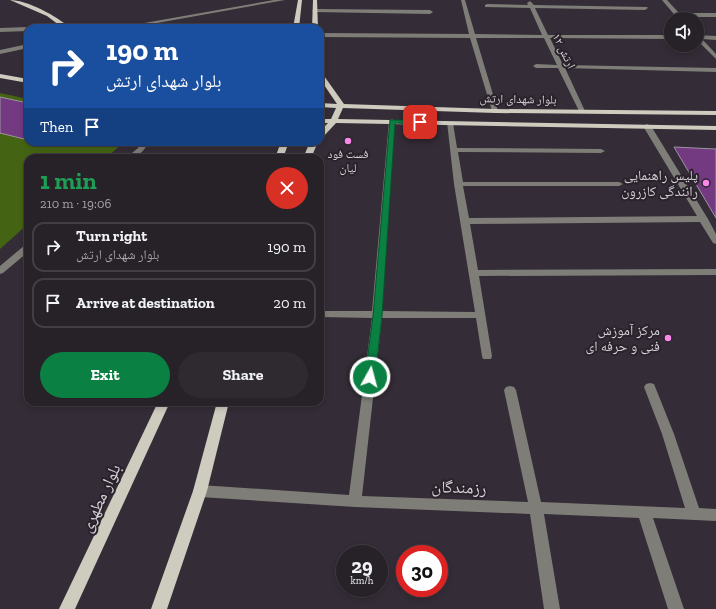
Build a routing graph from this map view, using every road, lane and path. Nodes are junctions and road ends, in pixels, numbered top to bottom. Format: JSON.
{"nodes":[{"id":1,"x":12,"y":0,"type":"edge"},
{"id":2,"x":239,"y":0,"type":"edge"},
{"id":3,"x":283,"y":0,"type":"edge"},
{"id":4,"x":300,"y":0,"type":"edge"},
{"id":5,"x":315,"y":0,"type":"edge"},
{"id":6,"x":463,"y":0,"type":"edge"},
{"id":7,"x":528,"y":0,"type":"edge"},
{"id":8,"x":664,"y":0,"type":"edge"},
{"id":9,"x":487,"y":6,"type":"dead end"},
{"id":10,"x":532,"y":7,"type":"junction"},
{"id":11,"x":233,"y":8,"type":"junction"},
{"id":12,"x":645,"y":8,"type":"dead end"},
{"id":13,"x":315,"y":11,"type":"junction"},
{"id":14,"x":430,"y":12,"type":"dead end"},
{"id":15,"x":675,"y":12,"type":"edge"},
{"id":16,"x":716,"y":15,"type":"edge"},
{"id":17,"x":704,"y":16,"type":"edge"},
{"id":18,"x":61,"y":24,"type":"edge"},
{"id":19,"x":148,"y":24,"type":"edge"},
{"id":20,"x":297,"y":24,"type":"edge"},
{"id":21,"x":315,"y":24,"type":"edge"},
{"id":22,"x":24,"y":29,"type":"edge"},
{"id":23,"x":0,"y":30,"type":"edge"},
{"id":24,"x":324,"y":35,"type":"edge"},
{"id":25,"x":472,"y":35,"type":"junction"},
{"id":26,"x":544,"y":35,"type":"junction"},
{"id":27,"x":664,"y":37,"type":"edge"},
{"id":28,"x":704,"y":37,"type":"edge"},
{"id":29,"x":716,"y":38,"type":"edge"},
{"id":30,"x":704,"y":44,"type":"edge"},
{"id":31,"x":24,"y":47,"type":"edge"},
{"id":32,"x":0,"y":52,"type":"edge"},
{"id":33,"x":716,"y":57,"type":"edge"},
{"id":34,"x":536,"y":66,"type":"dead end"},
{"id":35,"x":559,"y":66,"type":"junction"},
{"id":36,"x":716,"y":70,"type":"edge"},
{"id":37,"x":0,"y":76,"type":"edge"},
{"id":38,"x":24,"y":80,"type":"edge"},
{"id":39,"x":324,"y":80,"type":"edge"},
{"id":40,"x":324,"y":105,"type":"edge"},
{"id":41,"x":341,"y":105,"type":"junction"},
{"id":42,"x":494,"y":111,"type":"junction"},
{"id":43,"x":582,"y":111,"type":"junction"},
{"id":44,"x":716,"y":114,"type":"edge"},
{"id":45,"x":324,"y":121,"type":"edge"},
{"id":46,"x":334,"y":121,"type":"junction"},
{"id":47,"x":392,"y":121,"type":"junction"},
{"id":48,"x":449,"y":123,"type":"junction"},
{"id":49,"x":646,"y":126,"type":"junction"},
{"id":50,"x":716,"y":128,"type":"edge"},
{"id":51,"x":324,"y":131,"type":"edge"},
{"id":52,"x":143,"y":146,"type":"edge"},
{"id":53,"x":453,"y":150,"type":"junction"},
{"id":54,"x":601,"y":151,"type":"dead end"},
{"id":55,"x":135,"y":154,"type":"edge"},
{"id":56,"x":458,"y":184,"type":"junction"},
{"id":57,"x":619,"y":184,"type":"dead end"},
{"id":58,"x":704,"y":218,"type":"junction"},
{"id":59,"x":465,"y":222,"type":"junction"},
{"id":60,"x":716,"y":241,"type":"edge"},
{"id":61,"x":24,"y":250,"type":"edge"},
{"id":62,"x":0,"y":271,"type":"edge"},
{"id":63,"x":716,"y":272,"type":"edge"},
{"id":64,"x":473,"y":273,"type":"junction"},
{"id":65,"x":324,"y":314,"type":"edge"},
{"id":66,"x":480,"y":315,"type":"junction"},
{"id":67,"x":378,"y":316,"type":"junction"},
{"id":68,"x":487,"y":356,"type":"dead end"},
{"id":69,"x":650,"y":387,"type":"dead end"},
{"id":70,"x":510,"y":390,"type":"dead end"},
{"id":71,"x":162,"y":406,"type":"edge"},
{"id":72,"x":222,"y":406,"type":"edge"},
{"id":73,"x":200,"y":491,"type":"junction"},
{"id":74,"x":354,"y":501,"type":"junction"},
{"id":75,"x":536,"y":508,"type":"junction"},
{"id":76,"x":644,"y":512,"type":"junction"},
{"id":77,"x":694,"y":514,"type":"junction"},
{"id":78,"x":716,"y":515,"type":"edge"},
{"id":79,"x":67,"y":609,"type":"edge"},
{"id":80,"x":159,"y":609,"type":"edge"},
{"id":81,"x":552,"y":609,"type":"edge"},
{"id":82,"x":676,"y":609,"type":"edge"}],
"edges":[{"from":1,"to":18,"type":"main road"},
{"from":2,"to":11,"type":"street"},
{"from":3,"to":11,"type":"street"},
{"from":4,"to":20,"type":"main road"},
{"from":5,"to":13,"type":"main road"},
{"from":6,"to":25,"type":"street"},
{"from":7,"to":10,"type":"street","name":"ارتش ۱۲"},
{"from":8,"to":15,"type":"street"},
{"from":9,"to":10,"type":"street"},
{"from":10,"to":12,"type":"street"},
{"from":10,"to":26,"type":"street","name":"ارتش ۱۲"},
{"from":11,"to":19,"type":"street"},
{"from":13,"to":14,"type":"street"},
{"from":13,"to":21,"type":"main road"},
{"from":16,"to":17,"type":"street"},
{"from":22,"to":23,"type":"street"},
{"from":24,"to":25,"type":"street"},
{"from":25,"to":26,"type":"street"},
{"from":25,"to":42,"type":"street"},
{"from":26,"to":27,"type":"street"},
{"from":26,"to":35,"type":"street","name":"ارتش ۱۲"},
{"from":28,"to":29,"type":"street"},
{"from":30,"to":33,"type":"street"},
{"from":31,"to":32,"type":"street"},
{"from":34,"to":35,"type":"street"},
{"from":35,"to":36,"type":"street"},
{"from":35,"to":43,"type":"street","name":"ارتش ۱۲"},
{"from":37,"to":38,"type":"main road"},
{"from":39,"to":41,"type":"main road"},
{"from":40,"to":41,"type":"main road","name":"بلوار شهدای ارتش"},
{"from":41,"to":42,"type":"main road","name":"بلوار شهدای ارتش"},
{"from":41,"to":46,"type":"main road"},
{"from":42,"to":43,"type":"main road","name":"بلوار شهدای ارتش"},
{"from":43,"to":44,"type":"main road","name":"بلوار شهدای ارتش"},
{"from":45,"to":46,"type":"main road","name":"بلوار شهدای ارتش"},
{"from":46,"to":47,"type":"main road","name":"بلوار شهدای ارتش"},
{"from":46,"to":51,"type":"main road"},
{"from":47,"to":48,"type":"main road","name":"بلوار شهدای ارتش"},
{"from":47,"to":67,"type":"street"},
{"from":48,"to":49,"type":"main road","name":"بلوار شهدای ارتش"},
{"from":48,"to":53,"type":"street"},
{"from":49,"to":50,"type":"main road","name":"بلوار شهدای ارتش"},
{"from":49,"to":58,"type":"street"},
{"from":52,"to":55,"type":"street"},
{"from":53,"to":54,"type":"street"},
{"from":53,"to":56,"type":"street"},
{"from":56,"to":57,"type":"street"},
{"from":56,"to":59,"type":"street"},
{"from":58,"to":59,"type":"street"},
{"from":58,"to":60,"type":"street"},
{"from":59,"to":64,"type":"street"},
{"from":61,"to":62,"type":"street"},
{"from":63,"to":64,"type":"street"},
{"from":64,"to":66,"type":"street"},
{"from":65,"to":67,"type":"street"},
{"from":66,"to":67,"type":"street"},
{"from":66,"to":68,"type":"street"},
{"from":67,"to":74,"type":"street"},
{"from":69,"to":77,"type":"street"},
{"from":70,"to":75,"type":"street"},
{"from":71,"to":79,"type":"main road","name":"بلوار مطهری"},
{"from":72,"to":73,"type":"main road"},
{"from":73,"to":74,"type":"street","name":"رزمندگان"},
{"from":73,"to":80,"type":"main road"},
{"from":74,"to":75,"type":"street","name":"رزمندگان"},
{"from":75,"to":76,"type":"street","name":"رزمندگان"},
{"from":75,"to":81,"type":"street"},
{"from":76,"to":77,"type":"street","name":"رزمندگان"},
{"from":76,"to":82,"type":"street"},
{"from":77,"to":78,"type":"street","name":"رزمندگان"}]}
